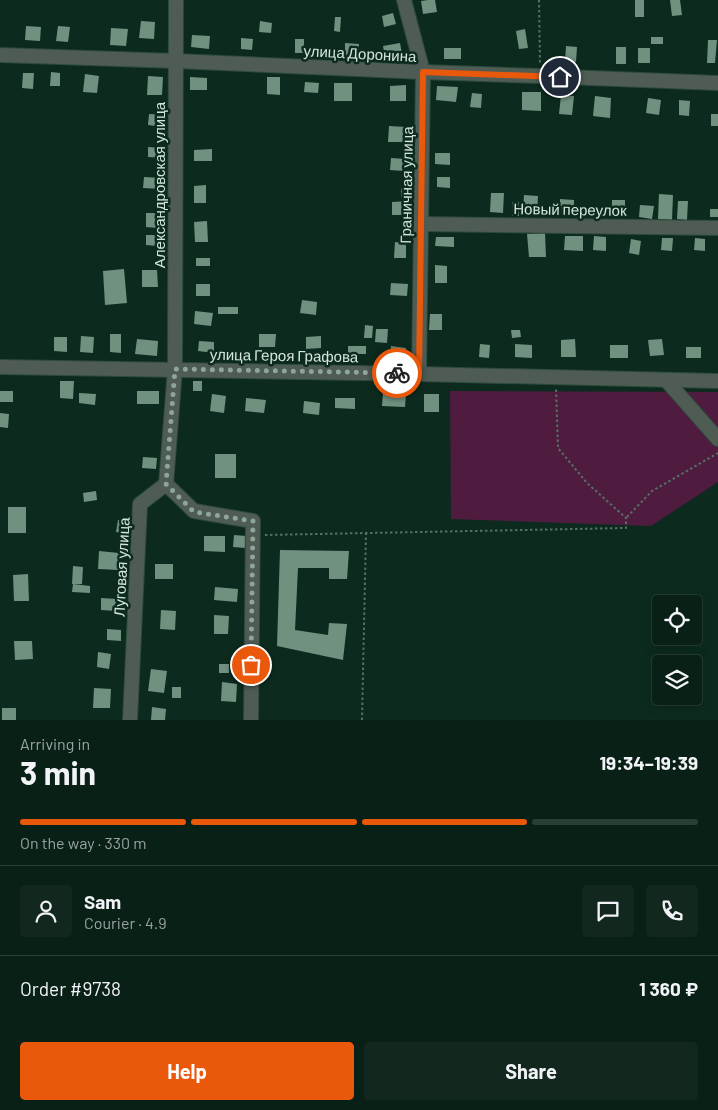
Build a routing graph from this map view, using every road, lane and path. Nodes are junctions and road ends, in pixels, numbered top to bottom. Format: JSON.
{"nodes":[{"id":1,"x":176,"y":0,"type":"edge"},
{"id":2,"x":404,"y":0,"type":"edge"},
{"id":3,"x":539,"y":0,"type":"edge"},
{"id":4,"x":0,"y":55,"type":"edge"},
{"id":5,"x":176,"y":61,"type":"junction"},
{"id":6,"x":423,"y":72,"type":"junction"},
{"id":7,"x":540,"y":76,"type":"junction"},
{"id":8,"x":718,"y":84,"type":"edge"},
{"id":9,"x":422,"y":224,"type":"junction"},
{"id":10,"x":718,"y":228,"type":"edge"},
{"id":11,"x":0,"y":367,"type":"edge"},
{"id":12,"x":175,"y":369,"type":"junction"},
{"id":13,"x":419,"y":374,"type":"junction"},
{"id":14,"x":555,"y":377,"type":"junction"},
{"id":15,"x":666,"y":380,"type":"junction"},
{"id":16,"x":718,"y":381,"type":"edge"},
{"id":17,"x":718,"y":439,"type":"edge"},
{"id":18,"x":718,"y":453,"type":"edge"},
{"id":19,"x":166,"y":484,"type":"junction"},
{"id":20,"x":626,"y":518,"type":"junction"},
{"id":21,"x":366,"y":533,"type":"junction"},
{"id":22,"x":253,"y":536,"type":"junction"},
{"id":23,"x":130,"y":720,"type":"edge"},
{"id":24,"x":251,"y":720,"type":"edge"},
{"id":25,"x":362,"y":720,"type":"edge"}],
"edges":[{"from":1,"to":5,"type":"street","name":"Александровская улица"},
{"from":2,"to":6,"type":"street","name":"Граничная улица"},
{"from":3,"to":7,"type":"path"},
{"from":4,"to":5,"type":"street","name":"улица Доронина"},
{"from":5,"to":6,"type":"street","name":"улица Доронина"},
{"from":5,"to":12,"type":"street","name":"Александровская улица"},
{"from":6,"to":7,"type":"street","name":"улица Доронина"},
{"from":6,"to":9,"type":"street","name":"Граничная улица"},
{"from":7,"to":8,"type":"street","name":"улица Доронина"},
{"from":9,"to":10,"type":"street","name":"Новый переулок"},
{"from":9,"to":13,"type":"street","name":"Граничная улица"},
{"from":11,"to":12,"type":"street","name":"улица Героя Графова"},
{"from":12,"to":13,"type":"street","name":"улица Героя Графова"},
{"from":12,"to":19,"type":"street"},
{"from":13,"to":14,"type":"street","name":"улица Героя Графова"},
{"from":14,"to":15,"type":"street","name":"улица Героя Графова"},
{"from":14,"to":20,"type":"path"},
{"from":15,"to":16,"type":"street","name":"улица Героя Графова"},
{"from":15,"to":17,"type":"street"},
{"from":18,"to":20,"type":"path"},
{"from":19,"to":22,"type":"street"},
{"from":19,"to":23,"type":"street","name":"Луговая улица"},
{"from":20,"to":21,"type":"path"},
{"from":21,"to":22,"type":"path"},
{"from":21,"to":25,"type":"path"},
{"from":22,"to":24,"type":"street"}]}
